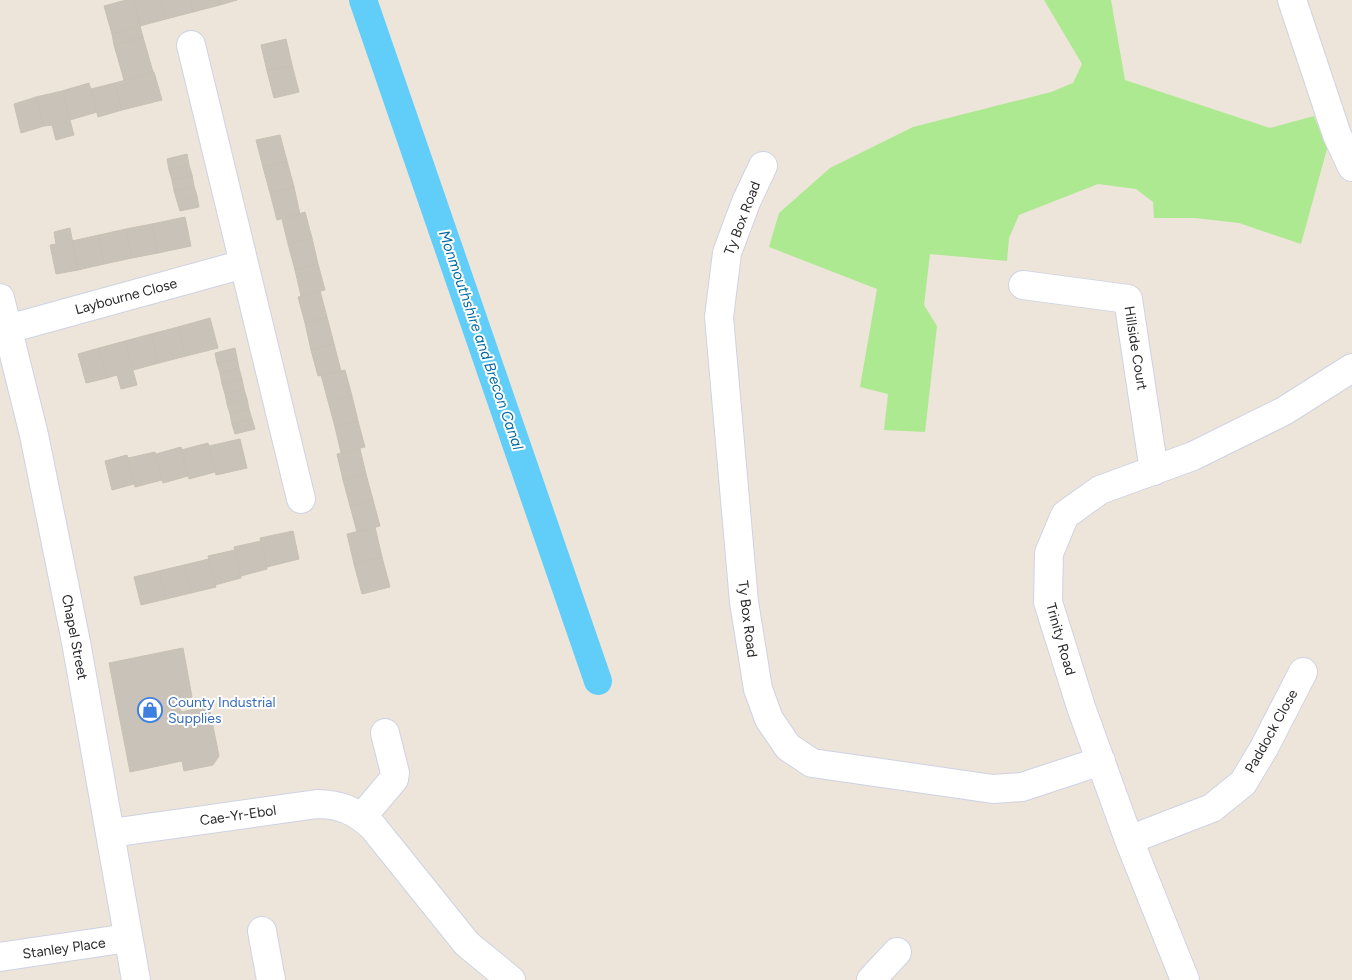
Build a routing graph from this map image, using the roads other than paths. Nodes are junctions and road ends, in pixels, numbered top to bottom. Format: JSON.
{"nodes":[{"id":1,"x":1292,"y":0,"type":"edge"},
{"id":2,"x":191,"y":44,"type":"dead end"},
{"id":3,"x":762,"y":166,"type":"dead end"},
{"id":4,"x":1352,"y":166,"type":"edge"},
{"id":5,"x":244,"y":264,"type":"junction"},
{"id":6,"x":1023,"y":285,"type":"dead end"},
{"id":7,"x":0,"y":298,"type":"edge"},
{"id":8,"x":8,"y":329,"type":"junction"},
{"id":9,"x":1352,"y":368,"type":"edge"},
{"id":10,"x":1154,"y":471,"type":"junction"},
{"id":11,"x":301,"y":499,"type":"dead end"},
{"id":12,"x":1303,"y":672,"type":"dead end"},
{"id":13,"x":385,"y":733,"type":"dead end"},
{"id":14,"x":1101,"y":761,"type":"junction"},
{"id":15,"x":362,"y":817,"type":"junction"},
{"id":16,"x":111,"y":833,"type":"junction"},
{"id":17,"x":1130,"y":840,"type":"junction"},
{"id":18,"x":262,"y":931,"type":"dead end"},
{"id":19,"x":128,"y":938,"type":"junction"},
{"id":20,"x":897,"y":952,"type":"dead end"},
{"id":21,"x":0,"y":957,"type":"edge"},
{"id":22,"x":136,"y":980,"type":"edge"},
{"id":23,"x":271,"y":980,"type":"edge"},
{"id":24,"x":511,"y":980,"type":"edge"},
{"id":25,"x":871,"y":980,"type":"edge"},
{"id":26,"x":1185,"y":980,"type":"edge"}],
"edges":[{"from":1,"to":4,"type":"street"},
{"from":2,"to":5,"type":"street"},
{"from":3,"to":14,"type":"street","name":"Ty Box Road"},
{"from":5,"to":8,"type":"street","name":"Laybourne Close"},
{"from":5,"to":11,"type":"street"},
{"from":6,"to":10,"type":"street","name":"Hillside Court"},
{"from":7,"to":8,"type":"street","name":"Chapel Street"},
{"from":8,"to":16,"type":"street","name":"Chapel Street"},
{"from":9,"to":10,"type":"street","name":"Trinity Road"},
{"from":10,"to":14,"type":"street","name":"Trinity Road"},
{"from":12,"to":17,"type":"street","name":"Paddock Close"},
{"from":13,"to":15,"type":"street"},
{"from":14,"to":17,"type":"street","name":"Trinity Road"},
{"from":15,"to":16,"type":"street","name":"Cae-Yr-Ebol"},
{"from":15,"to":24,"type":"street","name":"Cae-Yr-Ebol"},
{"from":16,"to":19,"type":"street","name":"Chapel Street"},
{"from":17,"to":26,"type":"street","name":"Trinity Road"},
{"from":18,"to":23,"type":"street"},
{"from":19,"to":21,"type":"street","name":"Stanley Place"},
{"from":19,"to":22,"type":"street","name":"Chapel Street"},
{"from":20,"to":25,"type":"street"}]}
